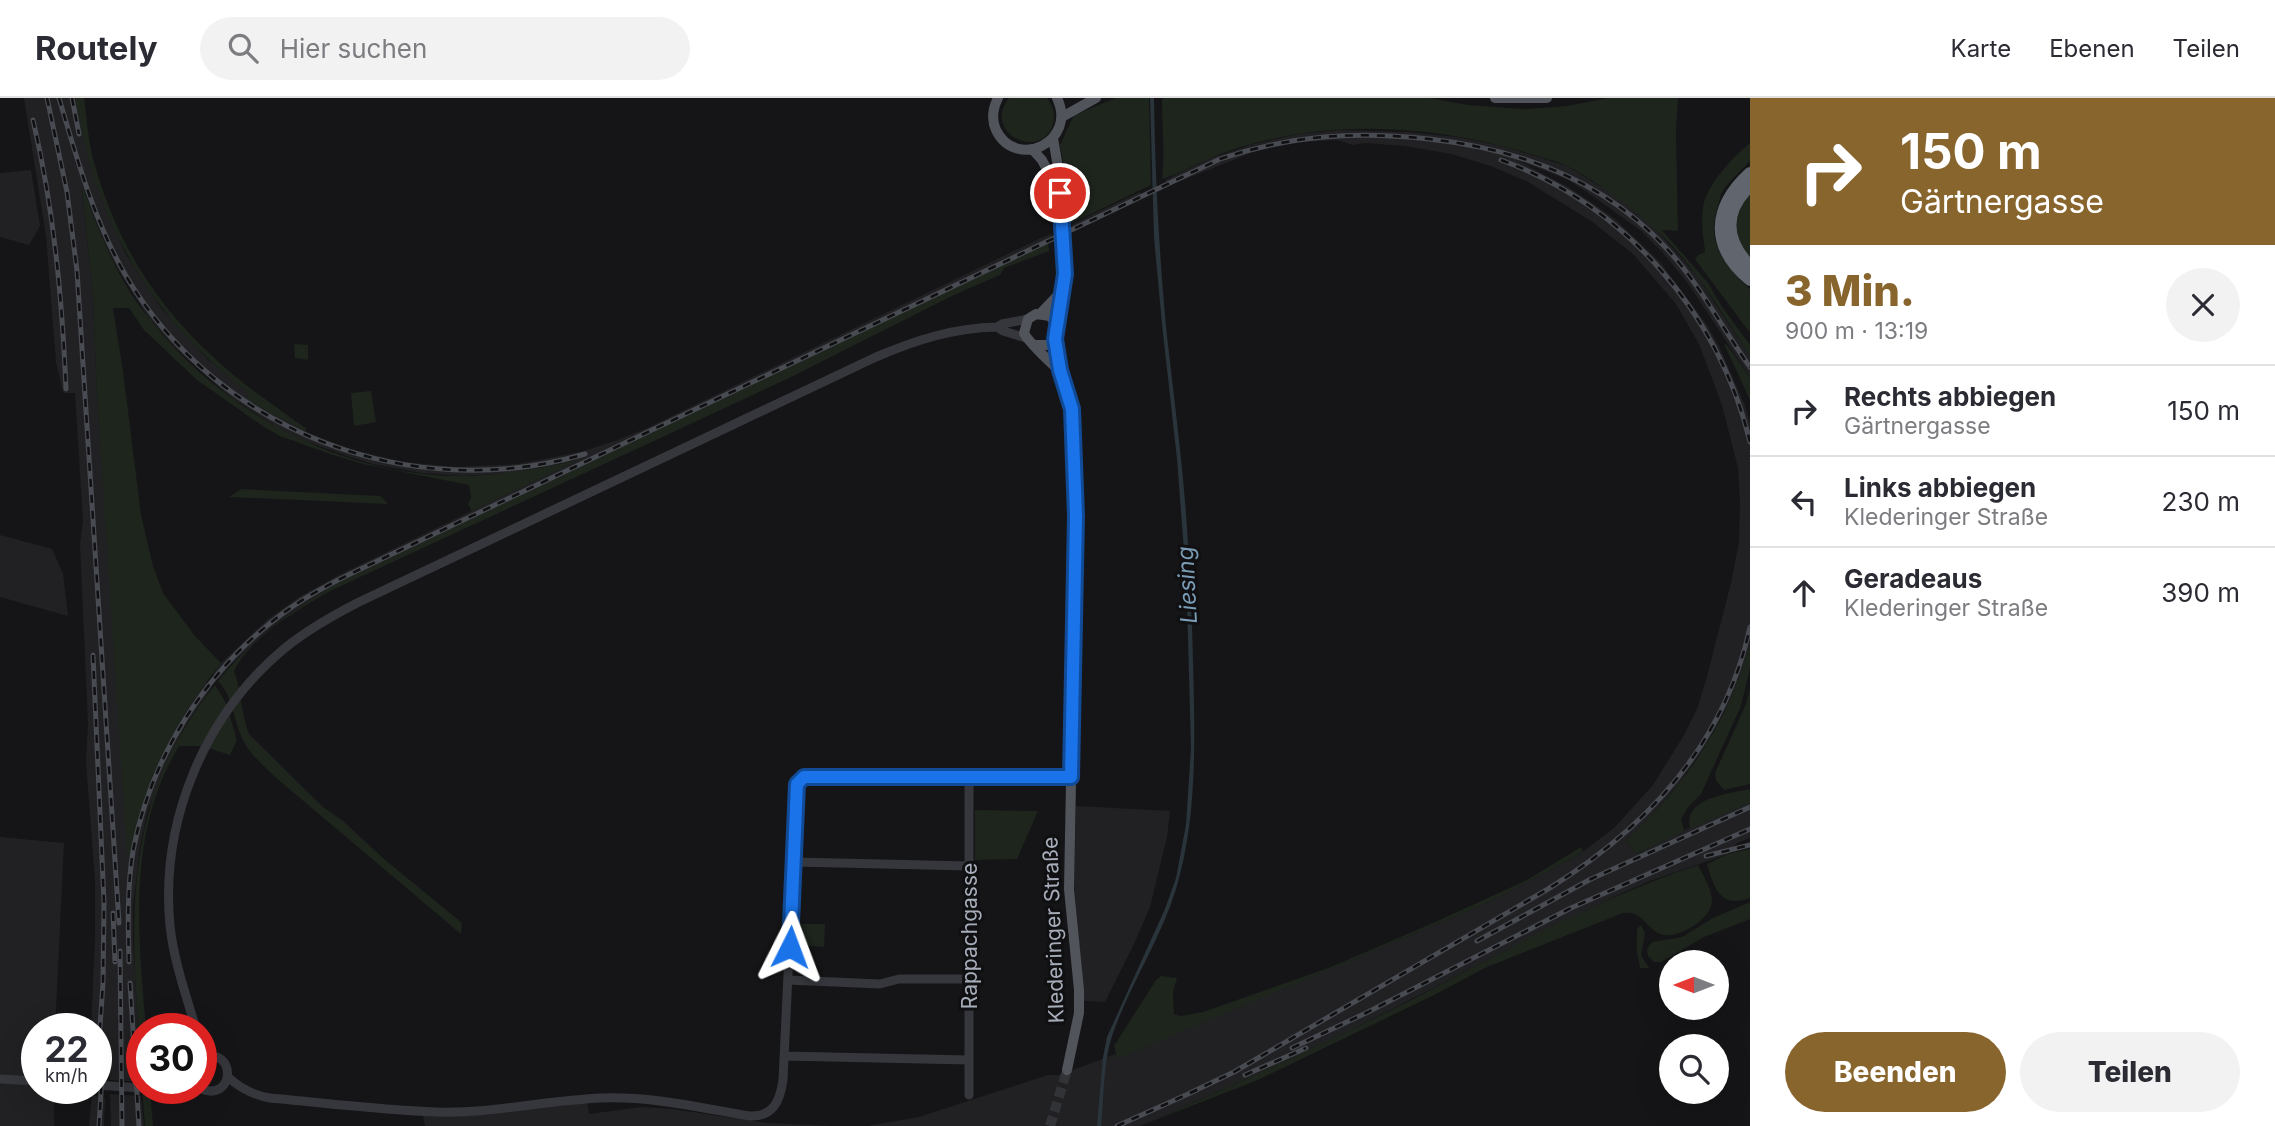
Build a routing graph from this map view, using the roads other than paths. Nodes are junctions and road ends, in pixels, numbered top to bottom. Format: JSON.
{"nodes":[{"id":1,"x":998,"y":98,"type":"edge"},
{"id":2,"x":1057,"y":98,"type":"edge"},
{"id":3,"x":1096,"y":98,"type":"edge"},
{"id":4,"x":1495,"y":98,"type":"edge"},
{"id":5,"x":1547,"y":98,"type":"edge"},
{"id":6,"x":1062,"y":117,"type":"junction"},
{"id":7,"x":1053,"y":138,"type":"junction"},
{"id":8,"x":1032,"y":149,"type":"junction"},
{"id":9,"x":1750,"y":173,"type":"edge"},
{"id":10,"x":1750,"y":186,"type":"edge"},
{"id":11,"x":1060,"y":193,"type":"junction"},
{"id":12,"x":1750,"y":266,"type":"edge"},
{"id":13,"x":1750,"y":280,"type":"edge"},
{"id":14,"x":1061,"y":292,"type":"junction"},
{"id":15,"x":1041,"y":313,"type":"junction"},
{"id":16,"x":1028,"y":319,"type":"junction"},
{"id":17,"x":1056,"y":324,"type":"junction"},
{"id":18,"x":997,"y":327,"type":"junction"},
{"id":19,"x":1055,"y":339,"type":"junction"},
{"id":20,"x":1029,"y":341,"type":"junction"},
{"id":21,"x":1060,"y":370,"type":"junction"},
{"id":22,"x":969,"y":777,"type":"junction"},
{"id":23,"x":1071,"y":777,"type":"junction"},
{"id":24,"x":794,"y":862,"type":"junction"},
{"id":25,"x":970,"y":866,"type":"junction"},
{"id":26,"x":969,"y":979,"type":"junction"},
{"id":27,"x":788,"y":981,"type":"junction"},
{"id":28,"x":191,"y":1013,"type":"edge"},
{"id":29,"x":784,"y":1056,"type":"junction"},
{"id":30,"x":217,"y":1057,"type":"edge"},
{"id":31,"x":968,"y":1060,"type":"junction"},
{"id":32,"x":1067,"y":1070,"type":"tunnel mouth"},
{"id":33,"x":228,"y":1077,"type":"junction"},
{"id":34,"x":0,"y":1079,"type":"edge"},
{"id":35,"x":21,"y":1080,"type":"edge"},
{"id":36,"x":217,"y":1090,"type":"edge"},
{"id":37,"x":969,"y":1095,"type":"dead end"}],
"edges":[{"from":1,"to":8,"type":"main road"},
{"from":2,"to":6,"type":"main road"},
{"from":3,"to":6,"type":"main road"},
{"from":4,"to":5,"type":"main road"},
{"from":6,"to":7,"type":"main road"},
{"from":7,"to":8,"type":"main road"},
{"from":7,"to":11,"type":"main road"},
{"from":8,"to":11,"type":"main road"},
{"from":9,"to":13,"type":"highway"},
{"from":10,"to":12,"type":"highway"},
{"from":11,"to":14,"type":"main road"},
{"from":14,"to":15,"type":"main road"},
{"from":14,"to":17,"type":"main road"},
{"from":15,"to":16,"type":"main road"},
{"from":15,"to":17,"type":"main road"},
{"from":16,"to":18,"type":"street"},
{"from":16,"to":20,"type":"main road"},
{"from":17,"to":19,"type":"main road"},
{"from":18,"to":20,"type":"street"},
{"from":18,"to":28,"type":"street"},
{"from":19,"to":20,"type":"main road"},
{"from":19,"to":21,"type":"main road","name":"Klederinger Straße"},
{"from":20,"to":21,"type":"main road"},
{"from":21,"to":23,"type":"main road","name":"Klederinger Straße"},
{"from":22,"to":23,"type":"street"},
{"from":22,"to":24,"type":"street"},
{"from":22,"to":25,"type":"street","name":"Rappachgasse"},
{"from":23,"to":32,"type":"main road","name":"Klederinger Straße"},
{"from":24,"to":25,"type":"street"},
{"from":24,"to":27,"type":"street"},
{"from":25,"to":26,"type":"street","name":"Rappachgasse"},
{"from":26,"to":27,"type":"street"},
{"from":26,"to":31,"type":"street","name":"Rappachgasse"},
{"from":27,"to":29,"type":"street"},
{"from":29,"to":31,"type":"street"},
{"from":29,"to":33,"type":"street"},
{"from":30,"to":33,"type":"street"},
{"from":31,"to":37,"type":"street","name":"Rappachgasse"},
{"from":33,"to":36,"type":"street"},
{"from":34,"to":35,"type":"street"}]}
